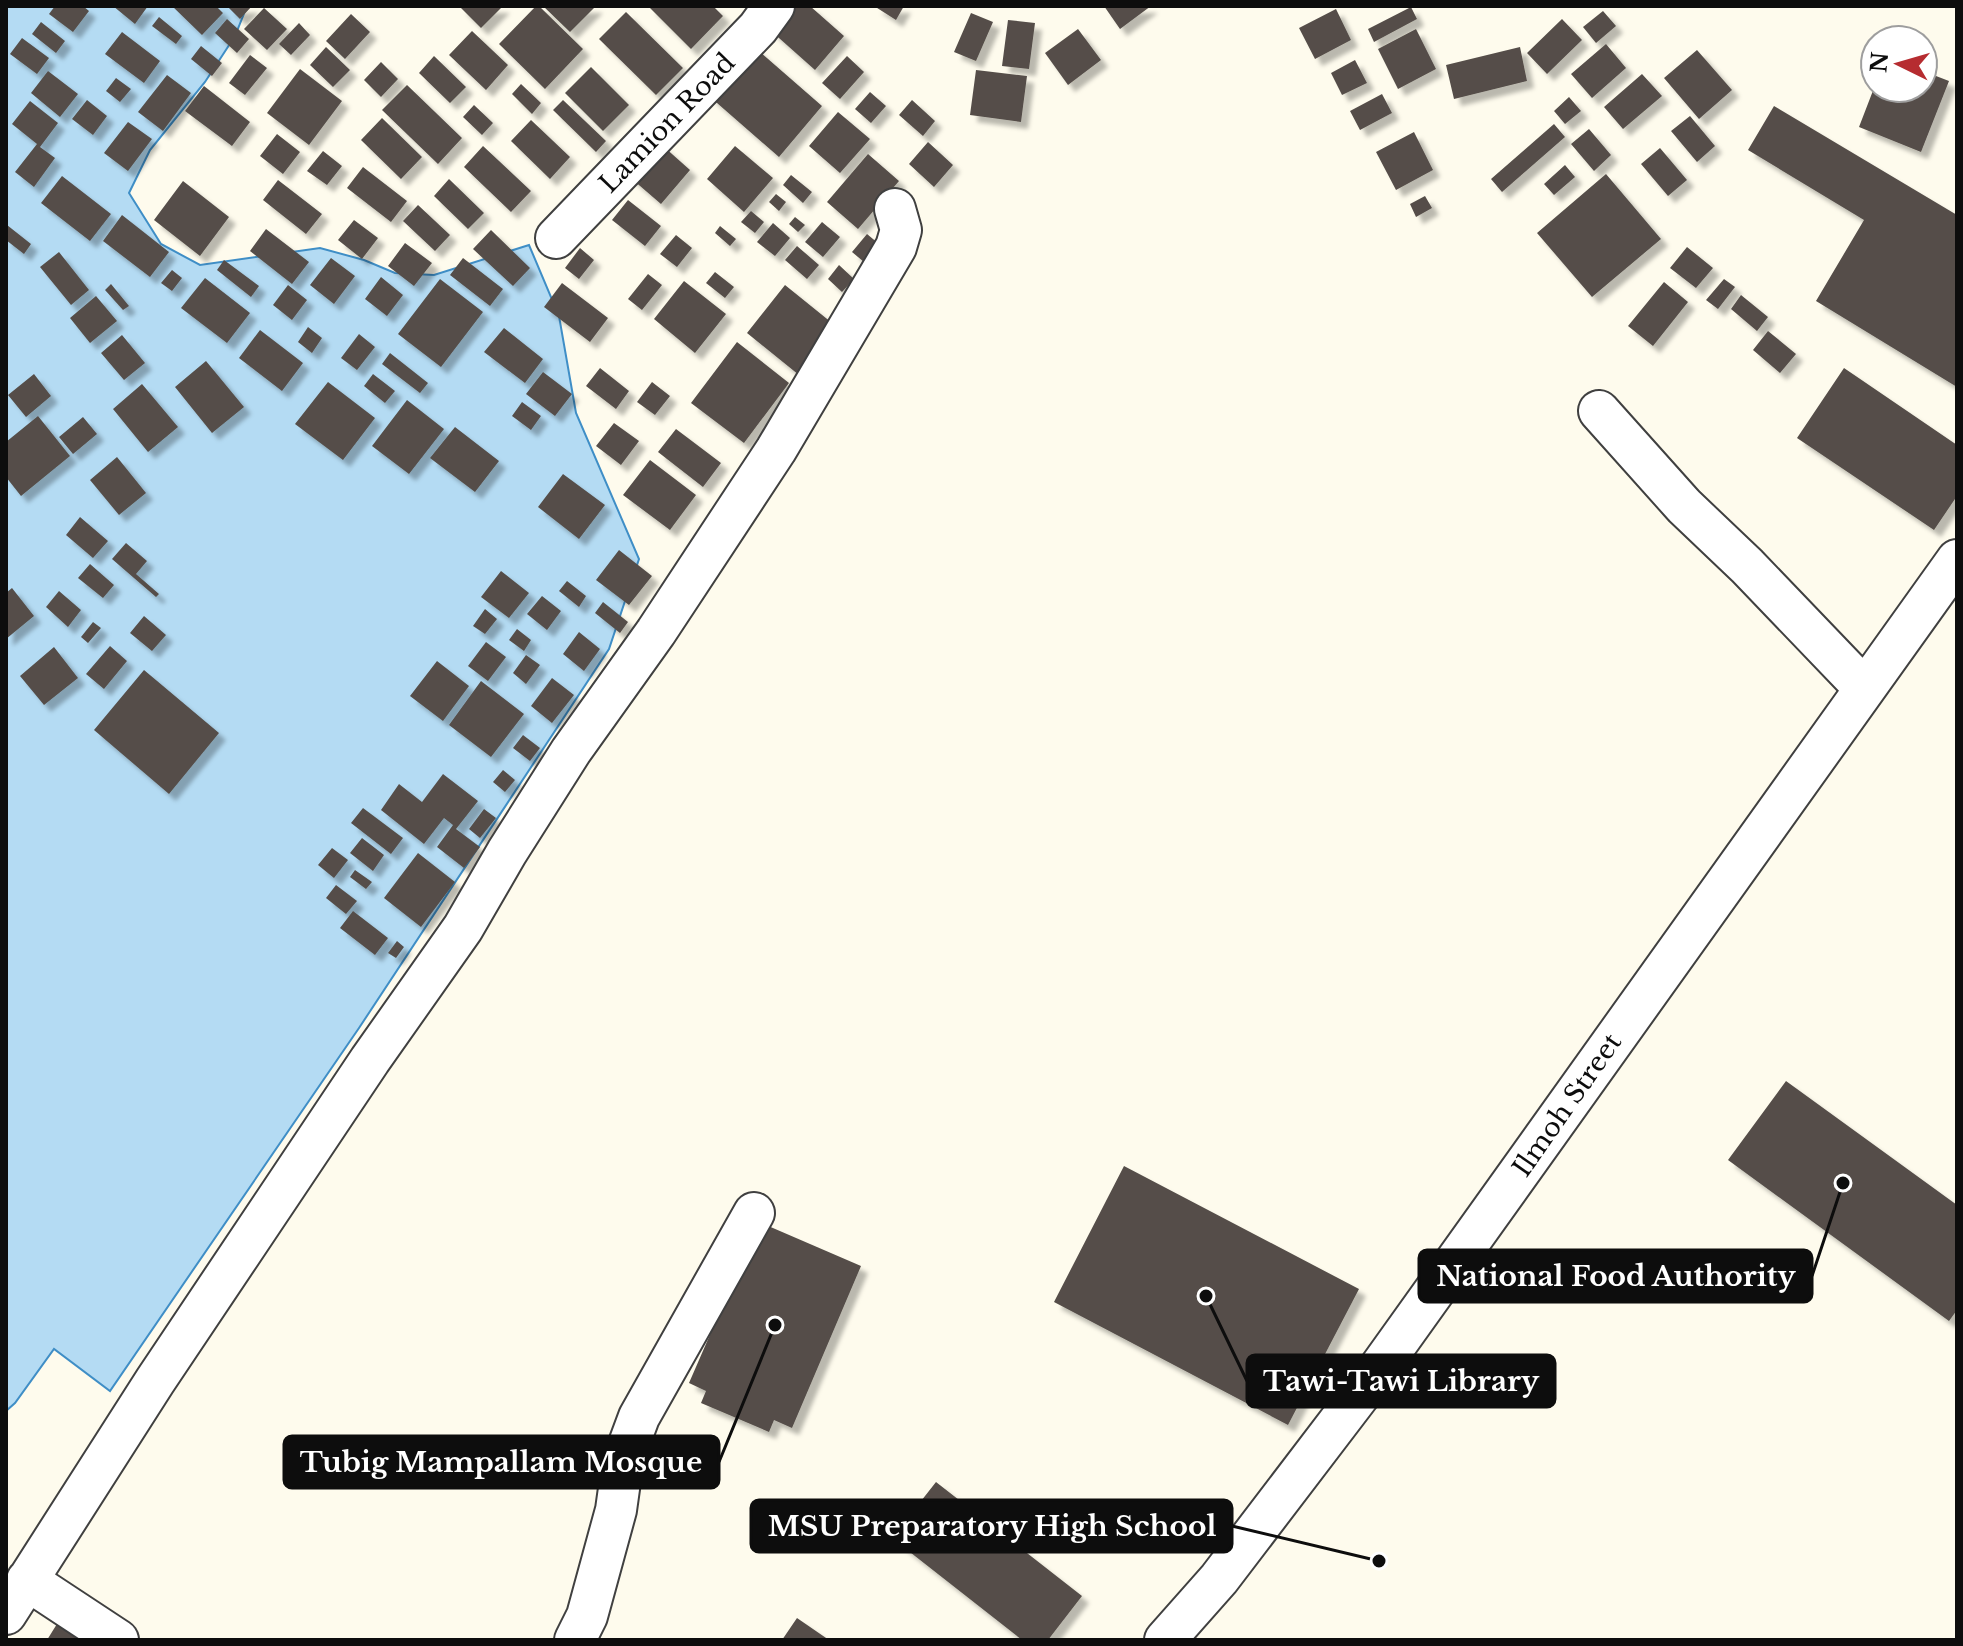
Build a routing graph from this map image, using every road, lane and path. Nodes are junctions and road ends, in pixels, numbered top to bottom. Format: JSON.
{"nodes":[{"id":1,"x":774,"y":6,"type":"edge"},
{"id":2,"x":895,"y":209,"type":"dead end"},
{"id":3,"x":556,"y":238,"type":"dead end"},
{"id":4,"x":1599,"y":411,"type":"dead end"},
{"id":5,"x":1957,"y":560,"type":"edge"},
{"id":6,"x":1864,"y":688,"type":"junction"},
{"id":7,"x":754,"y":1213,"type":"dead end"},
{"id":8,"x":27,"y":1580,"type":"junction"},
{"id":9,"x":6,"y":1614,"type":"edge"},
{"id":10,"x":118,"y":1640,"type":"edge"},
{"id":11,"x":575,"y":1640,"type":"edge"},
{"id":12,"x":1165,"y":1640,"type":"edge"}],
"edges":[{"from":1,"to":3,"type":"street","name":"Lamion Road"},
{"from":2,"to":8,"type":"street"},
{"from":4,"to":6,"type":"street"},
{"from":5,"to":6,"type":"street","name":"Ilmoh Street"},
{"from":6,"to":12,"type":"street","name":"Ilmoh Street"},
{"from":7,"to":11,"type":"street"},
{"from":8,"to":9,"type":"street"},
{"from":8,"to":10,"type":"street"}]}
